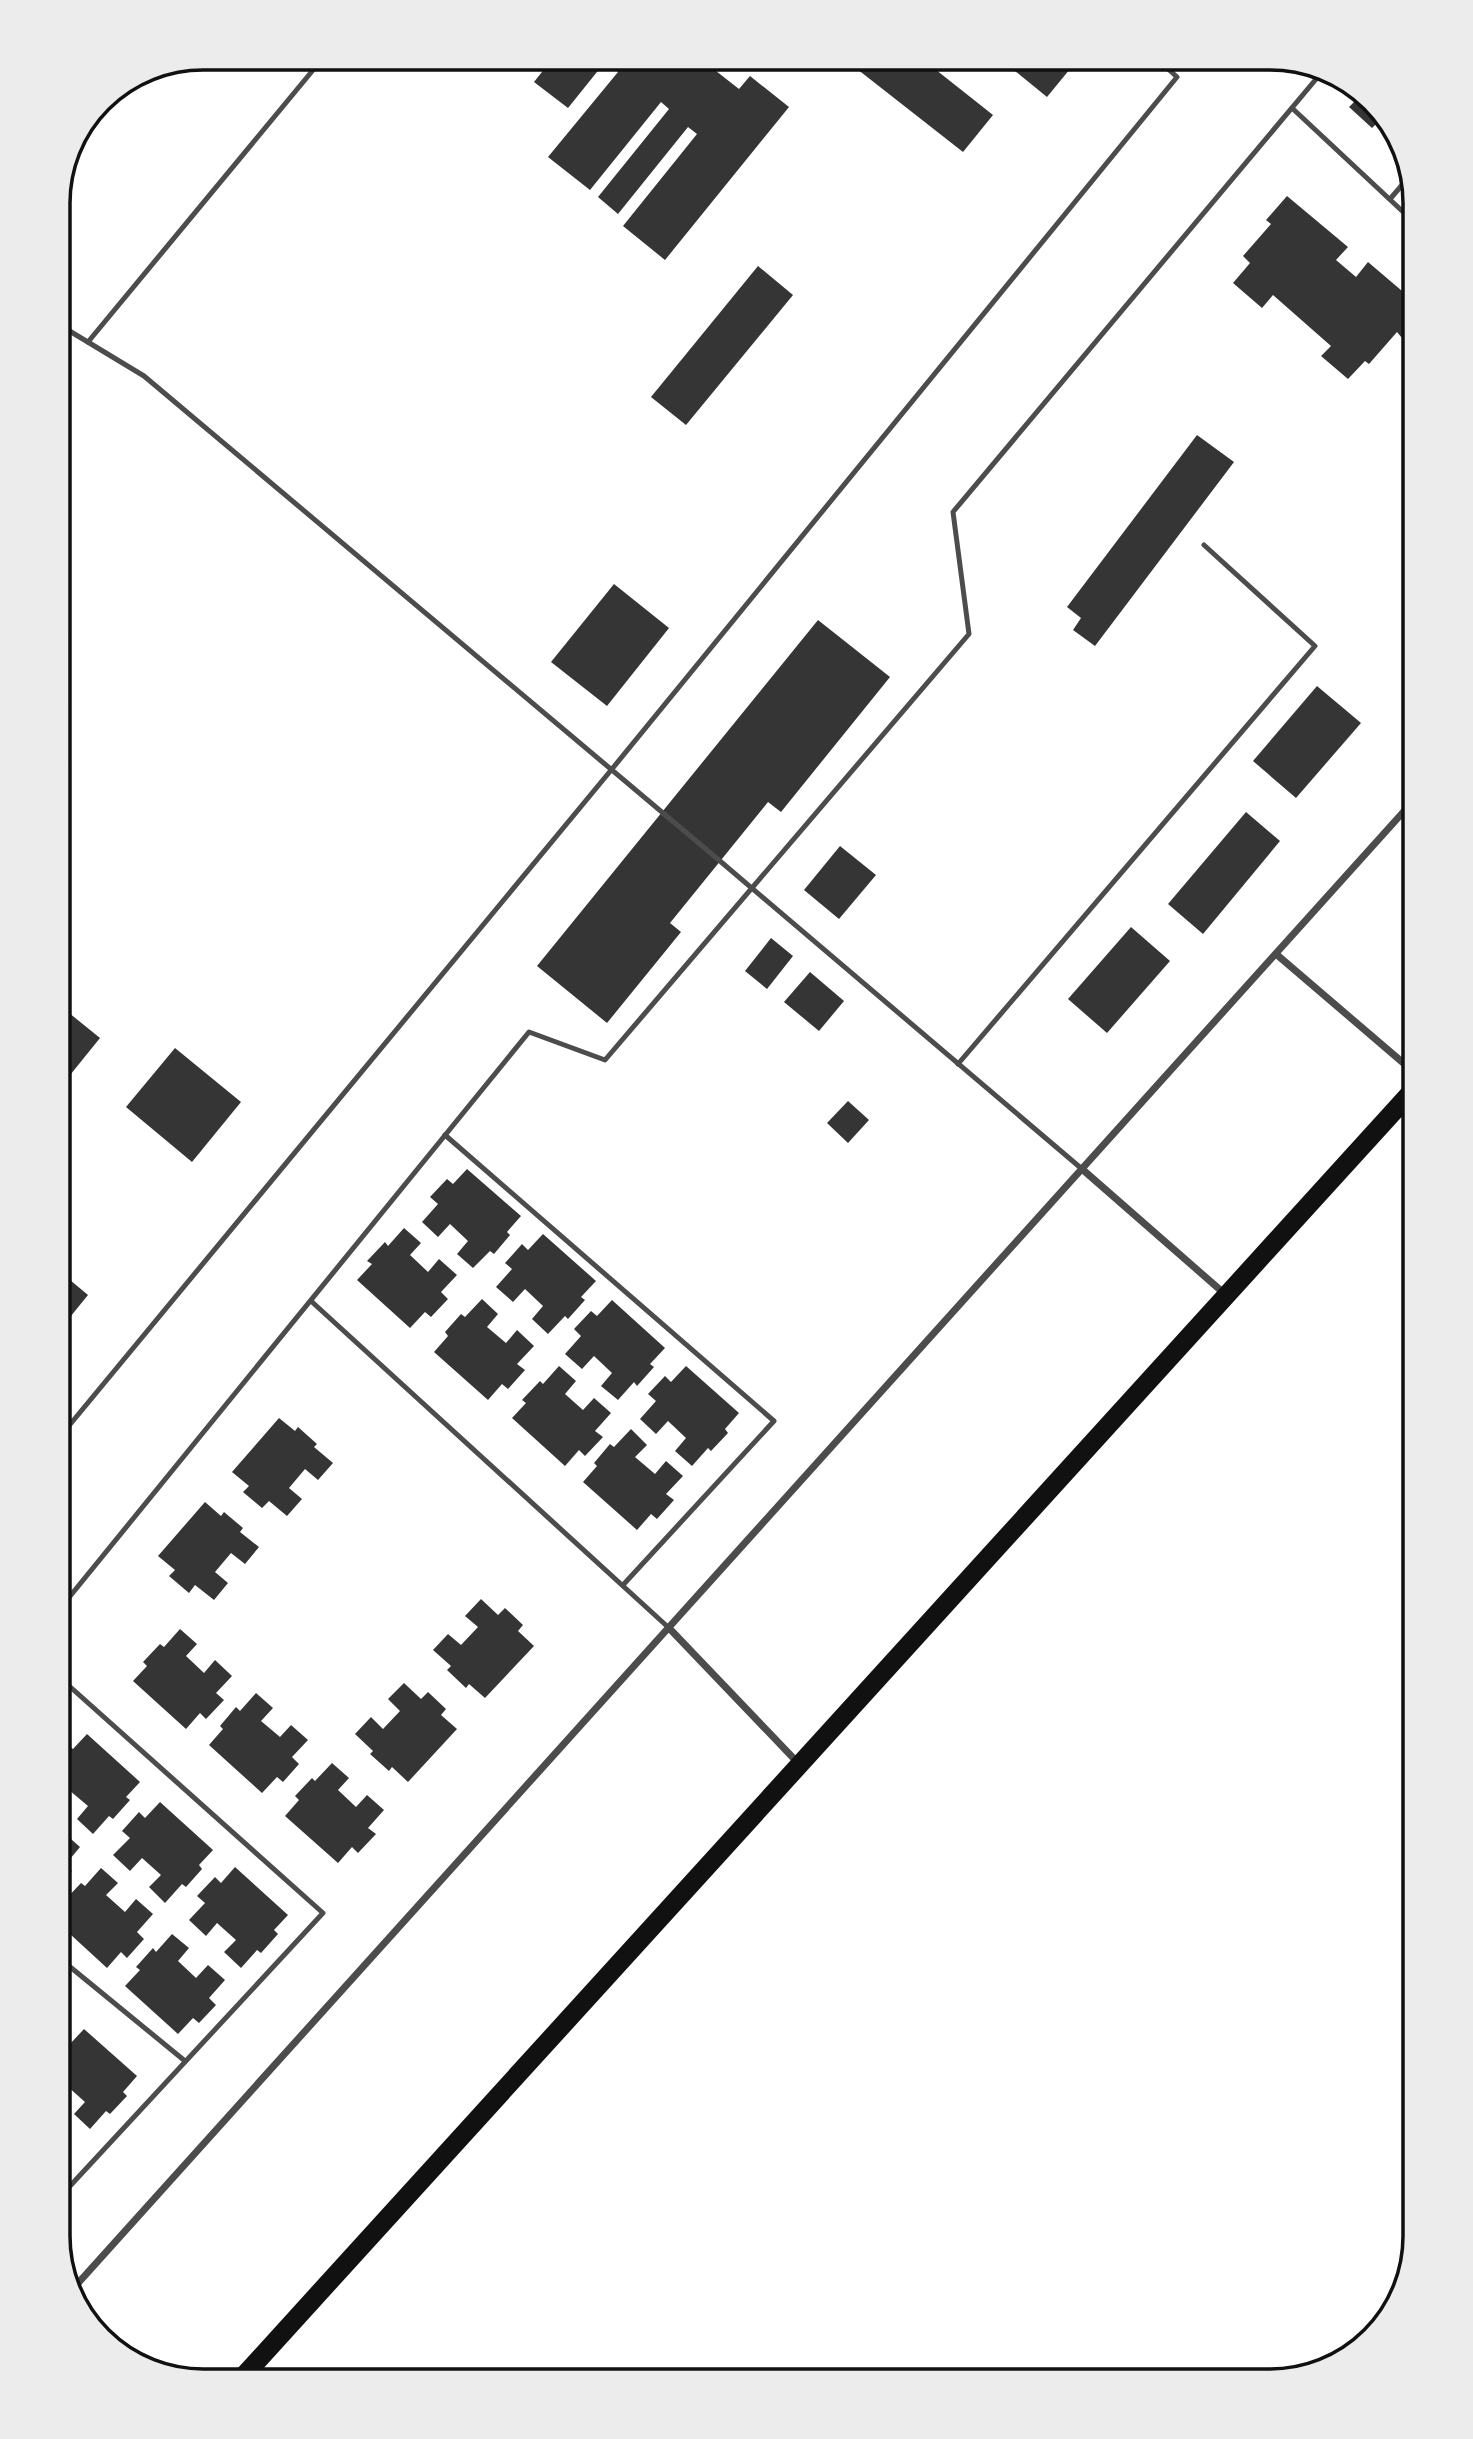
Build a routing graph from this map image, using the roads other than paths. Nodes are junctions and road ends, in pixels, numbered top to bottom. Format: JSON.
{"nodes":[{"id":1,"x":313,"y":70,"type":"edge"},
{"id":2,"x":1169,"y":70,"type":"edge"},
{"id":3,"x":1316,"y":78,"type":"edge"},
{"id":4,"x":1292,"y":108,"type":"junction"},
{"id":5,"x":1402,"y":185,"type":"edge"},
{"id":6,"x":1390,"y":199,"type":"junction"},
{"id":7,"x":1403,"y":211,"type":"edge"},
{"id":8,"x":70,"y":331,"type":"edge"},
{"id":9,"x":88,"y":342,"type":"junction"},
{"id":10,"x":1204,"y":545,"type":"dead end"},
{"id":11,"x":612,"y":769,"type":"junction"},
{"id":12,"x":1403,"y":812,"type":"edge"},
{"id":13,"x":752,"y":888,"type":"junction"},
{"id":14,"x":1276,"y":954,"type":"junction"},
{"id":15,"x":1403,"y":1063,"type":"edge"},
{"id":16,"x":958,"y":1064,"type":"junction"},
{"id":17,"x":1403,"y":1101,"type":"edge"},
{"id":18,"x":445,"y":1135,"type":"junction"},
{"id":19,"x":1082,"y":1169,"type":"junction"},
{"id":20,"x":1227,"y":1295,"type":"junction"},
{"id":21,"x":311,"y":1301,"type":"junction"},
{"id":22,"x":70,"y":1424,"type":"edge"},
{"id":23,"x":623,"y":1585,"type":"junction"},
{"id":24,"x":70,"y":1596,"type":"edge"},
{"id":25,"x":669,"y":1628,"type":"junction"},
{"id":26,"x":70,"y":1687,"type":"edge"},
{"id":27,"x":799,"y":1765,"type":"junction"},
{"id":28,"x":70,"y":1967,"type":"edge"},
{"id":29,"x":185,"y":2061,"type":"junction"},
{"id":30,"x":70,"y":2186,"type":"edge"},
{"id":31,"x":79,"y":2282,"type":"edge"},
{"id":32,"x":250,"y":2369,"type":"edge"}],
"edges":[{"from":1,"to":9,"type":"lane"},
{"from":2,"to":11,"type":"lane"},
{"from":3,"to":4,"type":"lane"},
{"from":4,"to":6,"type":"lane"},
{"from":4,"to":13,"type":"lane"},
{"from":5,"to":6,"type":"lane"},
{"from":6,"to":7,"type":"lane"},
{"from":8,"to":9,"type":"lane"},
{"from":9,"to":11,"type":"lane"},
{"from":10,"to":16,"type":"lane"},
{"from":11,"to":13,"type":"lane"},
{"from":11,"to":22,"type":"lane"},
{"from":12,"to":14,"type":"street"},
{"from":13,"to":16,"type":"lane"},
{"from":13,"to":18,"type":"lane"},
{"from":14,"to":15,"type":"street"},
{"from":14,"to":19,"type":"street"},
{"from":16,"to":19,"type":"lane"},
{"from":17,"to":20,"type":"highway"},
{"from":18,"to":21,"type":"lane"},
{"from":18,"to":23,"type":"lane"},
{"from":19,"to":20,"type":"street"},
{"from":19,"to":25,"type":"street"},
{"from":20,"to":27,"type":"highway"},
{"from":21,"to":23,"type":"lane"},
{"from":21,"to":24,"type":"lane"},
{"from":23,"to":25,"type":"lane"},
{"from":25,"to":27,"type":"street"},
{"from":25,"to":31,"type":"street"},
{"from":26,"to":29,"type":"lane"},
{"from":27,"to":32,"type":"highway"},
{"from":28,"to":29,"type":"lane"},
{"from":29,"to":30,"type":"lane"}]}
